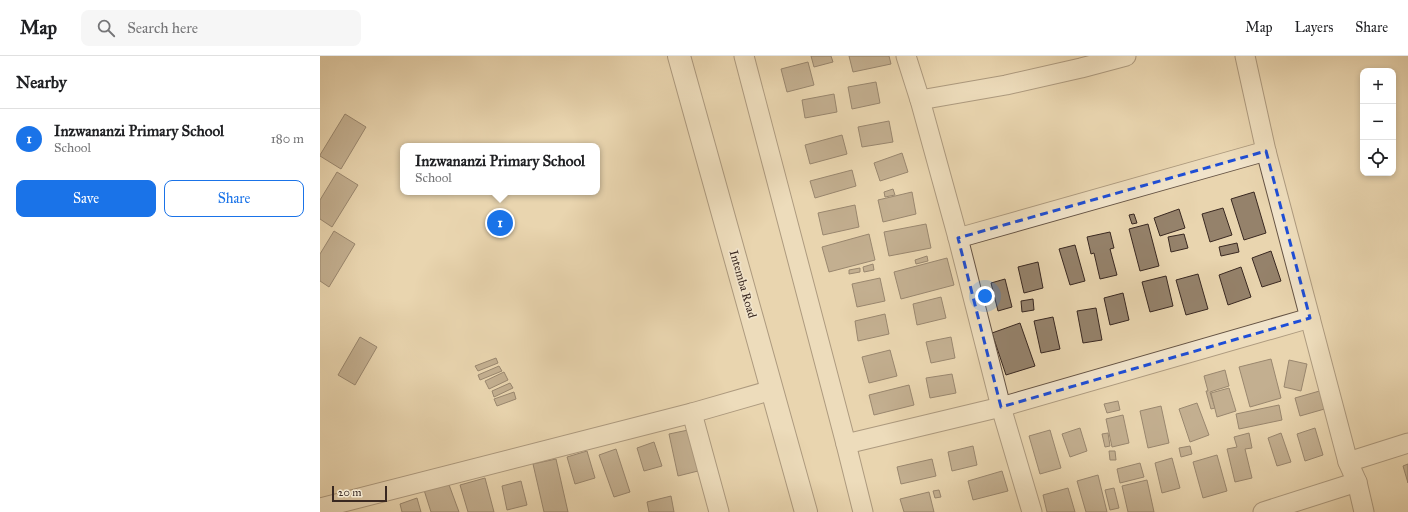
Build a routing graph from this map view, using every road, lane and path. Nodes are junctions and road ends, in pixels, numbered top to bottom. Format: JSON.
{"nodes":[{"id":1,"x":679,"y":56,"type":"edge"},
{"id":2,"x":744,"y":56,"type":"edge"},
{"id":3,"x":906,"y":56,"type":"edge"},
{"id":4,"x":1126,"y":56,"type":"edge"},
{"id":5,"x":1244,"y":56,"type":"edge"},
{"id":6,"x":920,"y":100,"type":"junction"},
{"id":7,"x":1266,"y":151,"type":"junction"},
{"id":8,"x":958,"y":238,"type":"junction"},
{"id":9,"x":1310,"y":318,"type":"junction"},
{"id":10,"x":772,"y":390,"type":"junction"},
{"id":11,"x":1001,"y":407,"type":"junction"},
{"id":12,"x":692,"y":413,"type":"junction"},
{"id":13,"x":1408,"y":443,"type":"edge"},
{"id":14,"x":846,"y":444,"type":"junction"},
{"id":15,"x":1348,"y":462,"type":"junction"},
{"id":16,"x":1357,"y":482,"type":"junction"},
{"id":17,"x":320,"y":508,"type":"edge"},
{"id":18,"x":719,"y":512,"type":"edge"},
{"id":19,"x":806,"y":512,"type":"edge"},
{"id":20,"x":863,"y":512,"type":"edge"},
{"id":21,"x":1032,"y":512,"type":"edge"},
{"id":22,"x":1263,"y":512,"type":"edge"},
{"id":23,"x":1364,"y":512,"type":"edge"}],
"edges":[{"from":1,"to":10,"type":"street","name":"Intemba Road"},
{"from":2,"to":14,"type":"street"},
{"from":3,"to":6,"type":"street"},
{"from":4,"to":6,"type":"street"},
{"from":5,"to":7,"type":"street"},
{"from":6,"to":8,"type":"street"},
{"from":7,"to":8,"type":"street"},
{"from":7,"to":9,"type":"street"},
{"from":8,"to":11,"type":"street"},
{"from":9,"to":11,"type":"street"},
{"from":9,"to":15,"type":"street"},
{"from":10,"to":12,"type":"street"},
{"from":10,"to":19,"type":"street","name":"Intemba Road"},
{"from":11,"to":14,"type":"street"},
{"from":11,"to":21,"type":"street"},
{"from":12,"to":17,"type":"street"},
{"from":12,"to":18,"type":"street"},
{"from":13,"to":15,"type":"street"},
{"from":14,"to":20,"type":"street"},
{"from":15,"to":16,"type":"street"},
{"from":16,"to":22,"type":"street"},
{"from":16,"to":23,"type":"street"}]}
